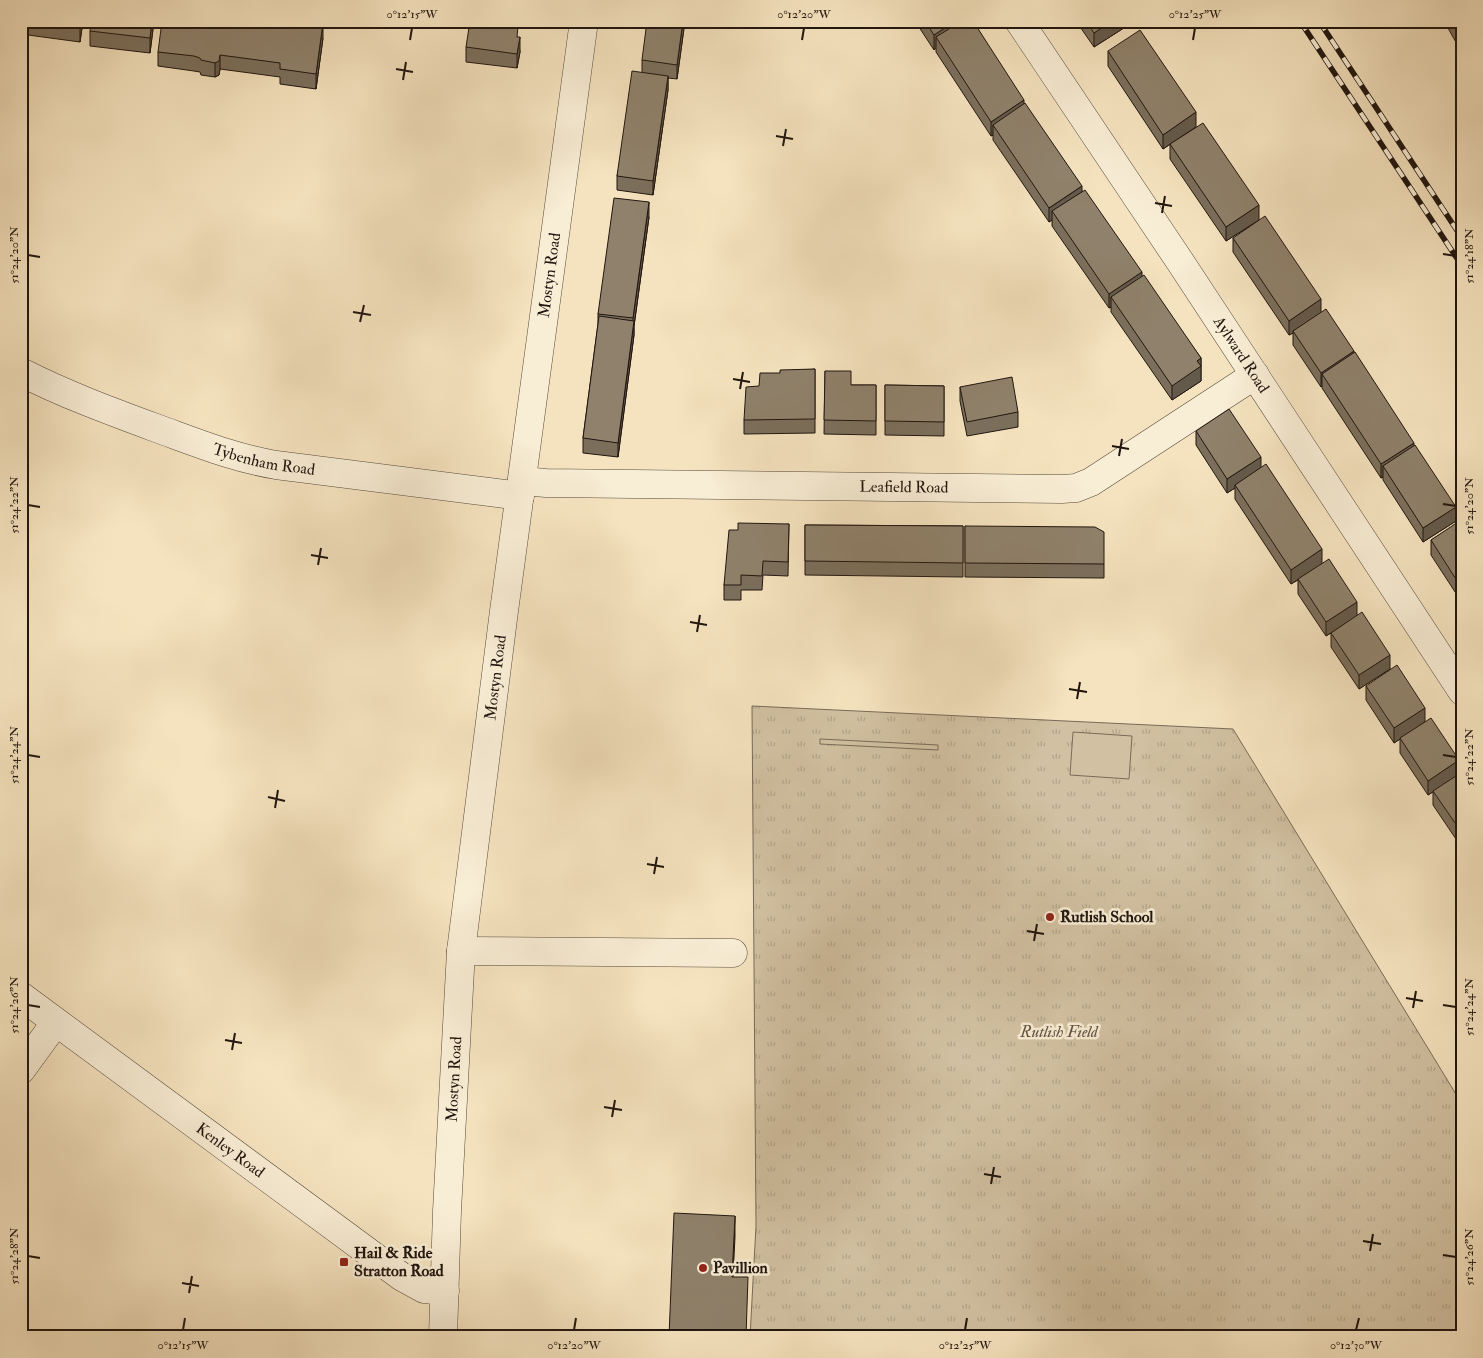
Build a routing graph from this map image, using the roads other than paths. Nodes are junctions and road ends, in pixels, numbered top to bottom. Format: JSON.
{"nodes":[{"id":1,"x":584,"y":21,"type":"edge"},
{"id":2,"x":1019,"y":21,"type":"edge"},
{"id":3,"x":21,"y":372,"type":"edge"},
{"id":4,"x":1255,"y":375,"type":"junction"},
{"id":5,"x":521,"y":488,"type":"junction"},
{"id":6,"x":1462,"y":691,"type":"edge"},
{"id":7,"x":461,"y":951,"type":"junction"},
{"id":8,"x":733,"y":954,"type":"dead end"},
{"id":9,"x":21,"y":996,"type":"edge"},
{"id":10,"x":56,"y":1022,"type":"junction"},
{"id":11,"x":21,"y":1070,"type":"edge"},
{"id":12,"x":445,"y":1291,"type":"junction"},
{"id":13,"x":443,"y":1337,"type":"edge"}],
"edges":[{"from":1,"to":5,"type":"street","name":"Mostyn Road"},
{"from":2,"to":4,"type":"street","name":"Aylward Road"},
{"from":3,"to":5,"type":"street","name":"Tybenham Road"},
{"from":4,"to":5,"type":"street","name":"Leafield Road"},
{"from":4,"to":6,"type":"street","name":"Aylward Road"},
{"from":5,"to":7,"type":"street","name":"Mostyn Road"},
{"from":7,"to":8,"type":"street"},
{"from":7,"to":12,"type":"street","name":"Mostyn Road"},
{"from":9,"to":10,"type":"street","name":"Kenley Road"},
{"from":10,"to":11,"type":"street"},
{"from":10,"to":12,"type":"street","name":"Kenley Road"},
{"from":12,"to":13,"type":"street","name":"Mostyn Road"}]}
